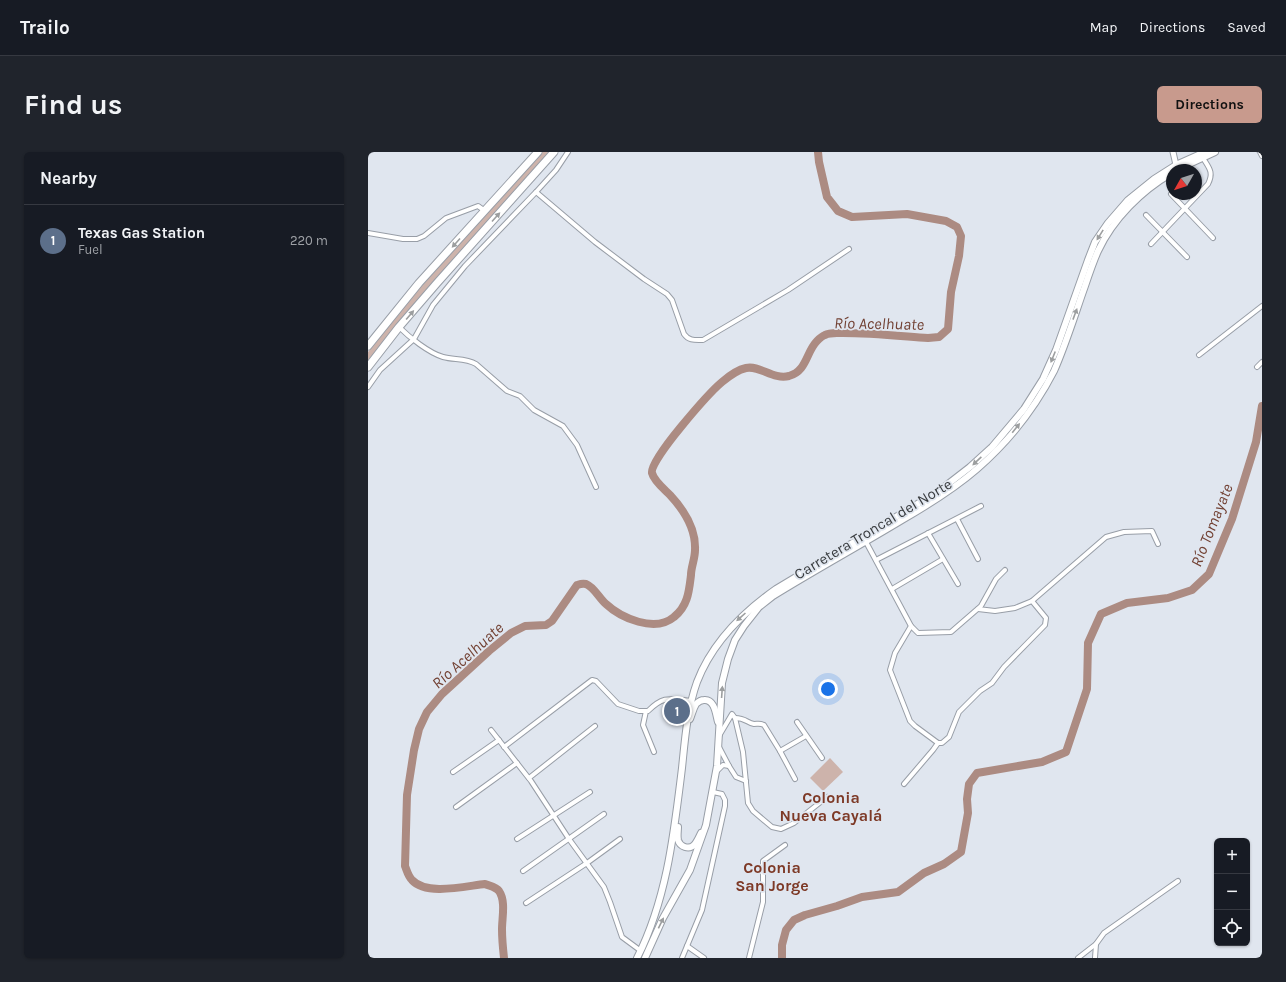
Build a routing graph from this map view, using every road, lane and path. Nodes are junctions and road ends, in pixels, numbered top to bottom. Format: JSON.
{"nodes":[{"id":1,"x":538,"y":152,"type":"edge"},
{"id":2,"x":554,"y":152,"type":"edge"},
{"id":3,"x":568,"y":152,"type":"edge"},
{"id":4,"x":1173,"y":152,"type":"edge"},
{"id":5,"x":1215,"y":152,"type":"edge"},
{"id":6,"x":1260,"y":152,"type":"edge"},
{"id":7,"x":1204,"y":155,"type":"edge"},
{"id":8,"x":1262,"y":156,"type":"edge"},
{"id":9,"x":1175,"y":164,"type":"edge"},
{"id":10,"x":1183,"y":164,"type":"edge"},
{"id":11,"x":1166,"y":173,"type":"edge"},
{"id":12,"x":1166,"y":177,"type":"edge"},
{"id":13,"x":536,"y":192,"type":"junction"},
{"id":14,"x":1177,"y":200,"type":"edge"},
{"id":15,"x":1185,"y":208,"type":"junction"},
{"id":16,"x":485,"y":211,"type":"junction"},
{"id":17,"x":1146,"y":215,"type":"dead end"},
{"id":18,"x":1163,"y":232,"type":"junction"},
{"id":19,"x":368,"y":233,"type":"edge"},
{"id":20,"x":1213,"y":238,"type":"dead end"},
{"id":21,"x":1151,"y":244,"type":"dead end"},
{"id":22,"x":849,"y":249,"type":"dead end"},
{"id":23,"x":1187,"y":257,"type":"dead end"},
{"id":24,"x":1262,"y":306,"type":"edge"},
{"id":25,"x":399,"y":327,"type":"junction"},
{"id":26,"x":414,"y":339,"type":"junction"},
{"id":27,"x":368,"y":346,"type":"edge"},
{"id":28,"x":1199,"y":355,"type":"dead end"},
{"id":29,"x":1262,"y":362,"type":"edge"},
{"id":30,"x":368,"y":367,"type":"edge"},
{"id":31,"x":1257,"y":367,"type":"dead end"},
{"id":32,"x":368,"y":388,"type":"edge"},
{"id":33,"x":596,"y":486,"type":"dead end"},
{"id":34,"x":981,"y":506,"type":"dead end"},
{"id":35,"x":956,"y":519,"type":"junction"},
{"id":36,"x":928,"y":533,"type":"junction"},
{"id":37,"x":866,"y":542,"type":"junction"},
{"id":38,"x":1158,"y":544,"type":"dead end"},
{"id":39,"x":943,"y":558,"type":"junction"},
{"id":40,"x":978,"y":558,"type":"dead end"},
{"id":41,"x":876,"y":560,"type":"junction"},
{"id":42,"x":1005,"y":570,"type":"dead end"},
{"id":43,"x":958,"y":584,"type":"dead end"},
{"id":44,"x":892,"y":589,"type":"junction"},
{"id":45,"x":1032,"y":601,"type":"junction"},
{"id":46,"x":978,"y":609,"type":"junction"},
{"id":47,"x":911,"y":626,"type":"junction"},
{"id":48,"x":691,"y":701,"type":"junction"},
{"id":49,"x":646,"y":711,"type":"junction"},
{"id":50,"x":735,"y":718,"type":"junction"},
{"id":51,"x":796,"y":722,"type":"dead end"},
{"id":52,"x":595,"y":726,"type":"dead end"},
{"id":53,"x":686,"y":727,"type":"junction"},
{"id":54,"x":491,"y":730,"type":"dead end"},
{"id":55,"x":719,"y":733,"type":"junction"},
{"id":56,"x":806,"y":736,"type":"junction"},
{"id":57,"x":499,"y":740,"type":"junction"},
{"id":58,"x":938,"y":743,"type":"junction"},
{"id":59,"x":719,"y":746,"type":"junction"},
{"id":60,"x":504,"y":747,"type":"junction"},
{"id":61,"x":780,"y":750,"type":"junction"},
{"id":62,"x":654,"y":752,"type":"dead end"},
{"id":63,"x":822,"y":758,"type":"dead end"},
{"id":64,"x":517,"y":763,"type":"junction"},
{"id":65,"x":729,"y":766,"type":"junction"},
{"id":66,"x":716,"y":771,"type":"junction"},
{"id":67,"x":453,"y":772,"type":"dead end"},
{"id":68,"x":528,"y":778,"type":"junction"},
{"id":69,"x":795,"y":779,"type":"dead end"},
{"id":70,"x":746,"y":781,"type":"junction"},
{"id":71,"x":904,"y":784,"type":"dead end"},
{"id":72,"x":590,"y":792,"type":"dead end"},
{"id":73,"x":713,"y":792,"type":"junction"},
{"id":74,"x":827,"y":797,"type":"dead end"},
{"id":75,"x":456,"y":807,"type":"dead end"},
{"id":76,"x":677,"y":809,"type":"junction"},
{"id":77,"x":604,"y":814,"type":"dead end"},
{"id":78,"x":554,"y":815,"type":"junction"},
{"id":79,"x":706,"y":825,"type":"junction"},
{"id":80,"x":569,"y":838,"type":"junction"},
{"id":81,"x":517,"y":839,"type":"dead end"},
{"id":82,"x":620,"y":839,"type":"dead end"},
{"id":83,"x":785,"y":845,"type":"dead end"},
{"id":84,"x":587,"y":863,"type":"junction"},
{"id":85,"x":522,"y":871,"type":"dead end"},
{"id":86,"x":1178,"y":881,"type":"dead end"},
{"id":87,"x":526,"y":903,"type":"dead end"},
{"id":88,"x":1096,"y":944,"type":"junction"},
{"id":89,"x":687,"y":946,"type":"junction"},
{"id":90,"x":641,"y":951,"type":"junction"},
{"id":91,"x":637,"y":958,"type":"edge"},
{"id":92,"x":645,"y":958,"type":"edge"},
{"id":93,"x":682,"y":958,"type":"edge"},
{"id":94,"x":704,"y":958,"type":"edge"},
{"id":95,"x":749,"y":958,"type":"edge"},
{"id":96,"x":1078,"y":958,"type":"edge"},
{"id":97,"x":1095,"y":958,"type":"edge"}],
"edges":[{"from":1,"to":16,"type":"highway"},
{"from":25,"to":2,"type":"highway","one_way":true},
{"from":3,"to":13,"type":"street"},
{"from":4,"to":9,"type":"street"},
{"from":5,"to":7,"type":"main road","name":"Carretera Troncal del Norte"},
{"from":6,"to":8,"type":"street"},
{"from":7,"to":10,"type":"main road","name":"Carretera Troncal del Norte"},
{"from":7,"to":15,"type":"street"},
{"from":11,"to":48,"type":"main road","name":"Carretera Troncal del Norte","one_way":true},
{"from":37,"to":12,"type":"main road","name":"Carretera Troncal del Norte","one_way":true},
{"from":13,"to":22,"type":"street"},
{"from":13,"to":26,"type":"street"},
{"from":14,"to":15,"type":"street"},
{"from":15,"to":18,"type":"street"},
{"from":15,"to":20,"type":"street"},
{"from":16,"to":19,"type":"street"},
{"from":16,"to":27,"type":"highway","one_way":true},
{"from":17,"to":18,"type":"street"},
{"from":18,"to":21,"type":"street"},
{"from":18,"to":23,"type":"street"},
{"from":24,"to":28,"type":"street"},
{"from":25,"to":26,"type":"street"},
{"from":25,"to":30,"type":"highway"},
{"from":26,"to":32,"type":"street"},
{"from":26,"to":33,"type":"street"},
{"from":29,"to":31,"type":"street"},
{"from":34,"to":35,"type":"street"},
{"from":35,"to":36,"type":"street"},
{"from":35,"to":40,"type":"street"},
{"from":36,"to":39,"type":"street"},
{"from":36,"to":41,"type":"street"},
{"from":37,"to":41,"type":"street"},
{"from":55,"to":37,"type":"main road","name":"Carretera Troncal del Norte","one_way":true},
{"from":38,"to":45,"type":"street"},
{"from":39,"to":43,"type":"street"},
{"from":39,"to":44,"type":"street"},
{"from":41,"to":44,"type":"street"},
{"from":42,"to":46,"type":"street"},
{"from":44,"to":47,"type":"street"},
{"from":45,"to":46,"type":"street"},
{"from":45,"to":58,"type":"street"},
{"from":46,"to":47,"type":"street"},
{"from":47,"to":58,"type":"street"},
{"from":48,"to":49,"type":"street"},
{"from":48,"to":53,"type":"main road","name":"Carretera Troncal del Norte"},
{"from":49,"to":60,"type":"street"},
{"from":49,"to":62,"type":"street"},
{"from":50,"to":55,"type":"street"},
{"from":50,"to":61,"type":"street"},
{"from":50,"to":70,"type":"street"},
{"from":51,"to":56,"type":"street"},
{"from":52,"to":68,"type":"street"},
{"from":53,"to":55,"type":"main road"},
{"from":53,"to":76,"type":"main road","name":"Carretera Troncal del Norte"},
{"from":54,"to":57,"type":"street"},
{"from":55,"to":59,"type":"main road","name":"Carretera Troncal del Norte"},
{"from":56,"to":61,"type":"street"},
{"from":56,"to":63,"type":"street"},
{"from":57,"to":60,"type":"street"},
{"from":57,"to":67,"type":"street"},
{"from":58,"to":71,"type":"street"},
{"from":59,"to":65,"type":"street"},
{"from":59,"to":66,"type":"main road","name":"Carretera Troncal del Norte"},
{"from":60,"to":64,"type":"street"},
{"from":61,"to":69,"type":"street"},
{"from":64,"to":68,"type":"street"},
{"from":64,"to":75,"type":"street"},
{"from":65,"to":66,"type":"street"},
{"from":65,"to":70,"type":"street"},
{"from":66,"to":73,"type":"main road","name":"Carretera Troncal del Norte"},
{"from":68,"to":78,"type":"street"},
{"from":70,"to":74,"type":"street"},
{"from":72,"to":78,"type":"street"},
{"from":73,"to":79,"type":"main road","name":"Carretera Troncal del Norte"},
{"from":73,"to":89,"type":"street"},
{"from":76,"to":79,"type":"main road"},
{"from":76,"to":90,"type":"main road","name":"Carretera Troncal del Norte"},
{"from":77,"to":80,"type":"street"},
{"from":78,"to":80,"type":"street"},
{"from":78,"to":81,"type":"street"},
{"from":92,"to":79,"type":"main road","name":"Carretera Troncal del Norte","one_way":true},
{"from":80,"to":84,"type":"street"},
{"from":80,"to":85,"type":"street"},
{"from":82,"to":84,"type":"street"},
{"from":83,"to":95,"type":"street"},
{"from":84,"to":87,"type":"street"},
{"from":84,"to":90,"type":"street"},
{"from":86,"to":88,"type":"street"},
{"from":88,"to":96,"type":"street"},
{"from":88,"to":97,"type":"street"},
{"from":89,"to":93,"type":"street"},
{"from":89,"to":94,"type":"street"},
{"from":90,"to":91,"type":"main road","name":"Carretera Troncal del Norte"}]}
